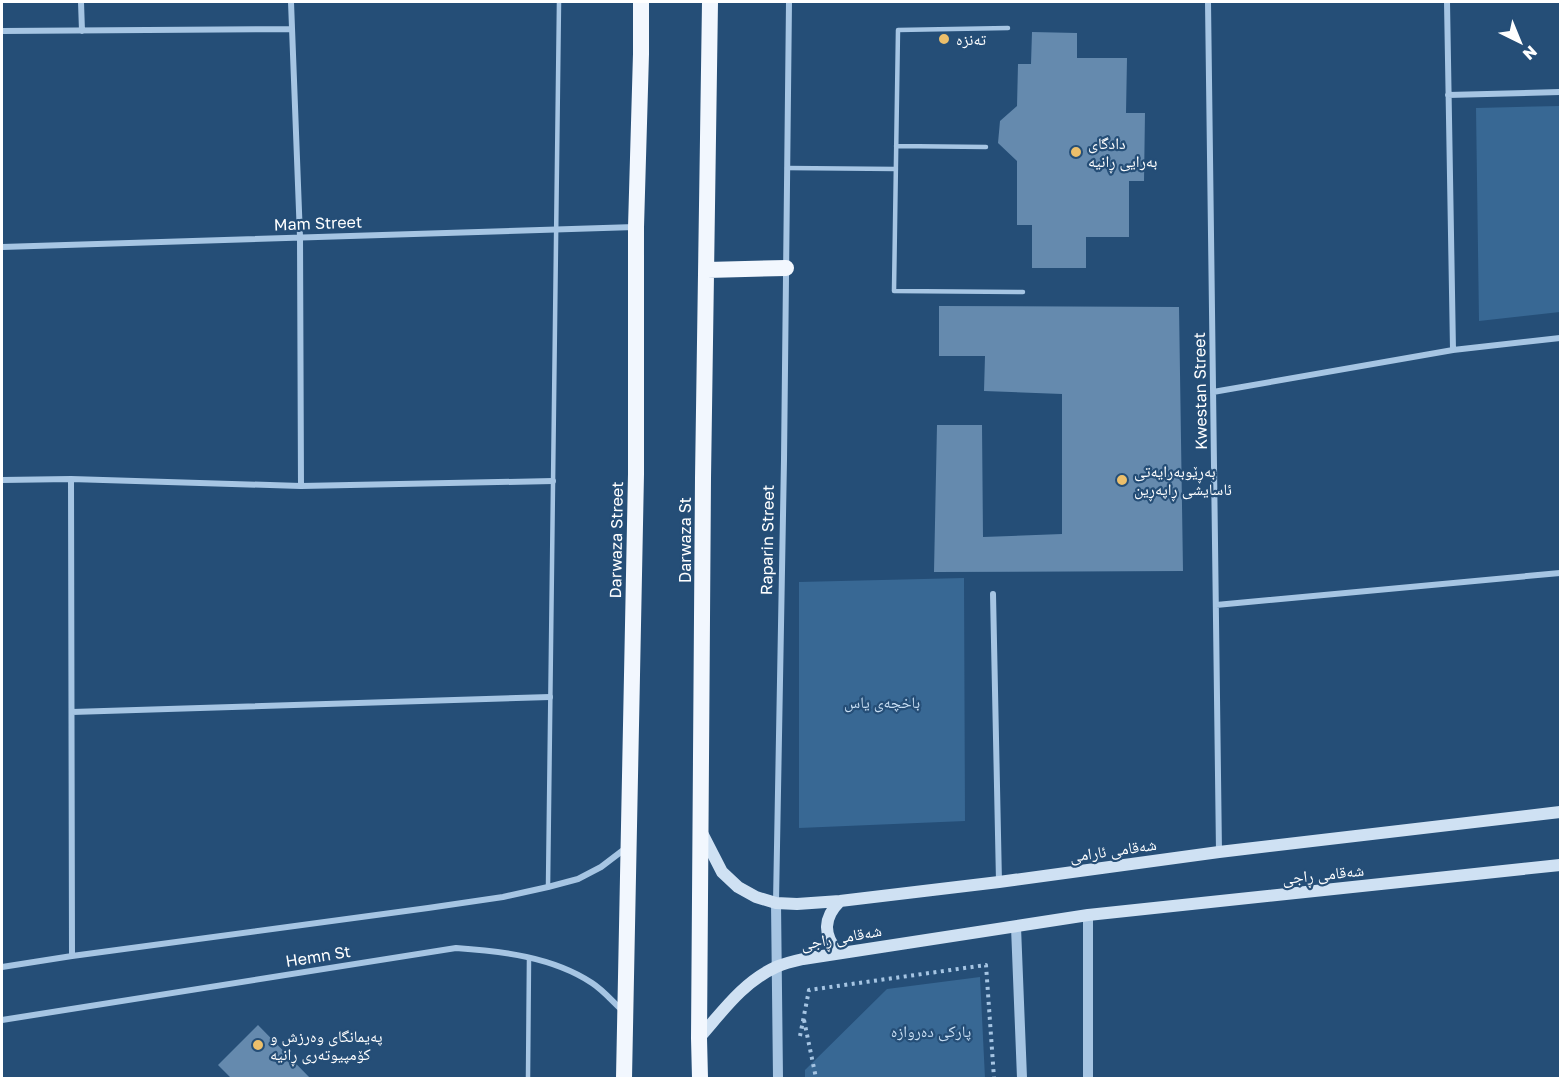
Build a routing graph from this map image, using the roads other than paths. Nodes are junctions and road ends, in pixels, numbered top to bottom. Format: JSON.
{"nodes":[{"id":1,"x":81,"y":2,"type":"edge"},
{"id":2,"x":291,"y":2,"type":"edge"},
{"id":3,"x":559,"y":2,"type":"edge"},
{"id":4,"x":641,"y":2,"type":"edge"},
{"id":5,"x":710,"y":2,"type":"edge"},
{"id":6,"x":789,"y":2,"type":"edge"},
{"id":7,"x":1208,"y":2,"type":"edge"},
{"id":8,"x":1447,"y":2,"type":"edge"},
{"id":9,"x":1008,"y":28,"type":"dead end"},
{"id":10,"x":292,"y":29,"type":"junction"},
{"id":11,"x":2,"y":31,"type":"edge"},
{"id":12,"x":82,"y":31,"type":"junction"},
{"id":13,"x":1560,"y":92,"type":"edge"},
{"id":14,"x":1448,"y":95,"type":"junction"},
{"id":15,"x":896,"y":146,"type":"junction"},
{"id":16,"x":986,"y":147,"type":"dead end"},
{"id":17,"x":787,"y":168,"type":"junction"},
{"id":18,"x":896,"y":169,"type":"junction"},
{"id":19,"x":636,"y":227,"type":"junction"},
{"id":20,"x":557,"y":230,"type":"junction"},
{"id":21,"x":300,"y":237,"type":"junction"},
{"id":22,"x":2,"y":247,"type":"edge"},
{"id":23,"x":786,"y":268,"type":"junction"},
{"id":24,"x":707,"y":270,"type":"junction"},
{"id":25,"x":1023,"y":292,"type":"dead end"},
{"id":26,"x":1560,"y":338,"type":"edge"},
{"id":27,"x":1453,"y":350,"type":"junction"},
{"id":28,"x":1214,"y":392,"type":"junction"},
{"id":29,"x":71,"y":479,"type":"junction"},
{"id":30,"x":2,"y":480,"type":"edge"},
{"id":31,"x":554,"y":481,"type":"junction"},
{"id":32,"x":301,"y":486,"type":"junction"},
{"id":33,"x":1560,"y":573,"type":"edge"},
{"id":34,"x":993,"y":594,"type":"dead end"},
{"id":35,"x":1216,"y":605,"type":"junction"},
{"id":36,"x":550,"y":697,"type":"junction"},
{"id":37,"x":72,"y":712,"type":"junction"},
{"id":38,"x":1560,"y":812,"type":"edge"},
{"id":39,"x":702,"y":833,"type":"junction"},
{"id":40,"x":629,"y":846,"type":"junction"},
{"id":41,"x":1219,"y":852,"type":"junction"},
{"id":42,"x":1560,"y":865,"type":"edge"},
{"id":43,"x":999,"y":882,"type":"junction"},
{"id":44,"x":548,"y":887,"type":"junction"},
{"id":45,"x":840,"y":901,"type":"junction"},
{"id":46,"x":776,"y":903,"type":"junction"},
{"id":47,"x":1088,"y":915,"type":"junction"},
{"id":48,"x":1016,"y":927,"type":"junction"},
{"id":49,"x":838,"y":952,"type":"junction"},
{"id":50,"x":72,"y":956,"type":"junction"},
{"id":51,"x":529,"y":958,"type":"junction"},
{"id":52,"x":2,"y":967,"type":"edge"},
{"id":53,"x":778,"y":967,"type":"junction"},
{"id":54,"x":625,"y":1012,"type":"junction"},
{"id":55,"x":2,"y":1020,"type":"edge"},
{"id":56,"x":699,"y":1038,"type":"junction"},
{"id":57,"x":528,"y":1078,"type":"edge"},
{"id":58,"x":624,"y":1078,"type":"edge"},
{"id":59,"x":700,"y":1078,"type":"edge"},
{"id":60,"x":778,"y":1078,"type":"edge"},
{"id":61,"x":1022,"y":1078,"type":"edge"},
{"id":62,"x":1088,"y":1078,"type":"edge"}],
"edges":[{"from":1,"to":12,"type":"street"},
{"from":2,"to":10,"type":"street"},
{"from":3,"to":20,"type":"lane"},
{"from":4,"to":19,"type":"highway","name":"Darwaza Street"},
{"from":5,"to":24,"type":"highway","name":"Darwaza St"},
{"from":6,"to":17,"type":"street","name":"Raparin Street"},
{"from":7,"to":28,"type":"street","name":"Kwestan Street"},
{"from":8,"to":14,"type":"street"},
{"from":9,"to":15,"type":"lane"},
{"from":10,"to":12,"type":"street"},
{"from":10,"to":21,"type":"street"},
{"from":11,"to":12,"type":"street"},
{"from":13,"to":14,"type":"street"},
{"from":14,"to":27,"type":"street"},
{"from":15,"to":16,"type":"lane"},
{"from":15,"to":18,"type":"lane"},
{"from":17,"to":18,"type":"lane"},
{"from":17,"to":23,"type":"street","name":"Raparin Street"},
{"from":18,"to":25,"type":"lane"},
{"from":19,"to":20,"type":"street","name":"Mam Street"},
{"from":19,"to":40,"type":"highway","name":"Darwaza Street"},
{"from":20,"to":21,"type":"street","name":"Mam Street"},
{"from":20,"to":31,"type":"lane"},
{"from":21,"to":22,"type":"street","name":"Mam Street"},
{"from":21,"to":32,"type":"street"},
{"from":23,"to":24,"type":"highway"},
{"from":23,"to":46,"type":"street","name":"Raparin Street"},
{"from":24,"to":39,"type":"highway","name":"Darwaza St"},
{"from":26,"to":27,"type":"street"},
{"from":27,"to":28,"type":"street"},
{"from":28,"to":35,"type":"street","name":"Kwestan Street"},
{"from":29,"to":30,"type":"street"},
{"from":29,"to":32,"type":"street"},
{"from":29,"to":37,"type":"street"},
{"from":31,"to":32,"type":"street"},
{"from":31,"to":36,"type":"lane"},
{"from":33,"to":35,"type":"street"},
{"from":34,"to":43,"type":"street"},
{"from":35,"to":41,"type":"street","name":"Kwestan Street"},
{"from":36,"to":37,"type":"street"},
{"from":36,"to":44,"type":"lane"},
{"from":37,"to":50,"type":"street"},
{"from":38,"to":41,"type":"main road","name":"شەقامی ئارامی"},
{"from":39,"to":46,"type":"main road","name":"شەقامی ئارامی"},
{"from":39,"to":56,"type":"highway","name":"Darwaza St"},
{"from":40,"to":44,"type":"street","name":"Hemn St"},
{"from":40,"to":54,"type":"highway","name":"Darwaza Street"},
{"from":41,"to":43,"type":"main road","name":"شەقامی ئارامی"},
{"from":42,"to":47,"type":"main road","name":"شەقامی ڕاجی"},
{"from":43,"to":45,"type":"main road","name":"شەقامی ئارامی"},
{"from":44,"to":50,"type":"street","name":"Hemn St"},
{"from":45,"to":46,"type":"main road","name":"شەقامی ئارامی"},
{"from":45,"to":49,"type":"main road"},
{"from":46,"to":53,"type":"street","name":"Raparin Street"},
{"from":47,"to":48,"type":"main road","name":"شەقامی ڕاجی"},
{"from":47,"to":62,"type":"street"},
{"from":48,"to":49,"type":"main road","name":"شەقامی ڕاجی"},
{"from":48,"to":61,"type":"street"},
{"from":49,"to":53,"type":"main road","name":"شەقامی ڕاجی"},
{"from":50,"to":52,"type":"street","name":"Hemn St"},
{"from":51,"to":54,"type":"street","name":"Hemn St"},
{"from":51,"to":55,"type":"street","name":"Hemn St"},
{"from":51,"to":57,"type":"lane"},
{"from":53,"to":56,"type":"main road","name":"شەقامی ڕاجی"},
{"from":53,"to":60,"type":"street","name":"Raparin Street"},
{"from":54,"to":58,"type":"highway","name":"Darwaza Street"},
{"from":56,"to":59,"type":"highway","name":"Darwaza St"}]}
